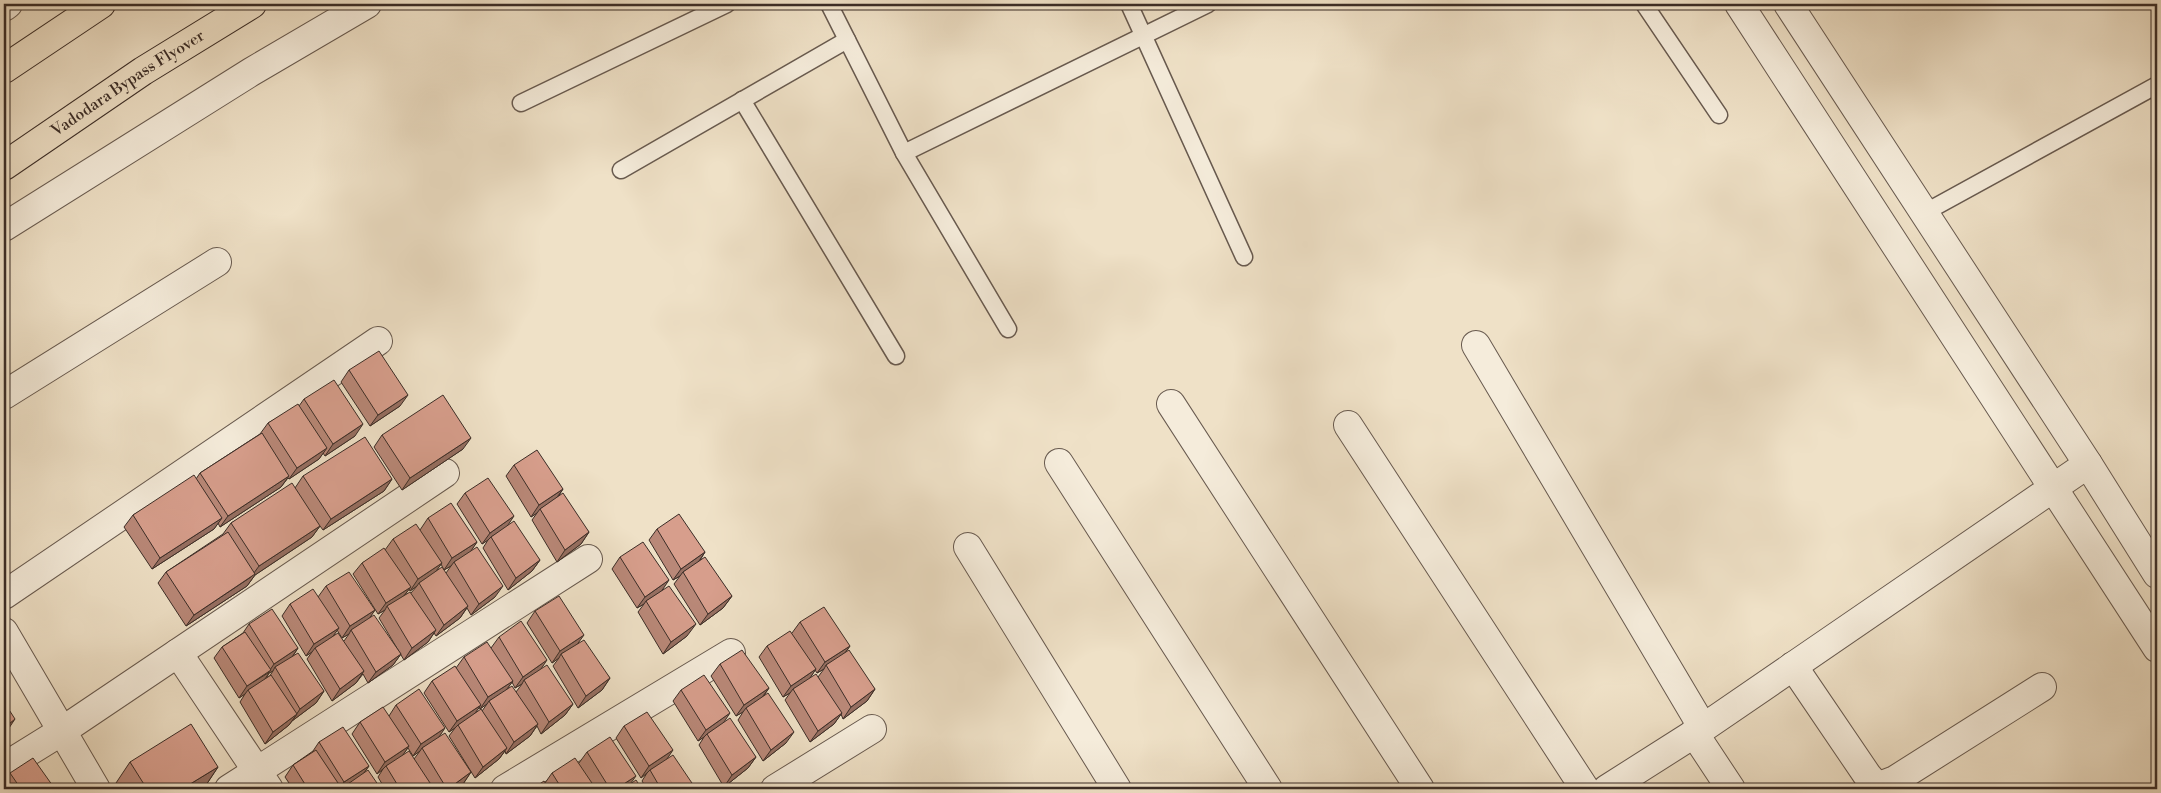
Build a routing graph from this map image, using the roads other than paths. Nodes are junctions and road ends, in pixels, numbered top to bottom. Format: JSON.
{"nodes":[{"id":1,"x":8,"y":4,"type":"edge"},
{"id":2,"x":102,"y":4,"type":"edge"},
{"id":3,"x":252,"y":4,"type":"edge"},
{"id":4,"x":367,"y":4,"type":"edge"},
{"id":5,"x":727,"y":4,"type":"edge"},
{"id":6,"x":829,"y":4,"type":"edge"},
{"id":7,"x":1129,"y":4,"type":"edge"},
{"id":8,"x":1208,"y":4,"type":"edge"},
{"id":9,"x":1644,"y":4,"type":"edge"},
{"id":10,"x":1739,"y":4,"type":"edge"},
{"id":11,"x":1788,"y":4,"type":"edge"},
{"id":12,"x":4,"y":7,"type":"edge"},
{"id":13,"x":1144,"y":36,"type":"junction"},
{"id":14,"x":847,"y":40,"type":"junction"},
{"id":15,"x":4,"y":68,"type":"edge"},
{"id":16,"x":2157,"y":85,"type":"edge"},
{"id":17,"x":742,"y":100,"type":"junction"},
{"id":18,"x":521,"y":103,"type":"dead end"},
{"id":19,"x":1719,"y":115,"type":"dead end"},
{"id":20,"x":904,"y":153,"type":"junction"},
{"id":21,"x":4,"y":166,"type":"edge"},
{"id":22,"x":621,"y":170,"type":"dead end"},
{"id":23,"x":1924,"y":213,"type":"junction"},
{"id":24,"x":4,"y":227,"type":"edge"},
{"id":25,"x":1244,"y":257,"type":"dead end"},
{"id":26,"x":216,"y":262,"type":"dead end"},
{"id":27,"x":1008,"y":329,"type":"dead end"},
{"id":28,"x":378,"y":341,"type":"dead end"},
{"id":29,"x":1476,"y":345,"type":"dead end"},
{"id":30,"x":896,"y":356,"type":"dead end"},
{"id":31,"x":4,"y":395,"type":"edge"},
{"id":32,"x":1171,"y":404,"type":"dead end"},
{"id":33,"x":1348,"y":425,"type":"dead end"},
{"id":34,"x":1059,"y":463,"type":"dead end"},
{"id":35,"x":2088,"y":464,"type":"junction"},
{"id":36,"x":445,"y":473,"type":"dead end"},
{"id":37,"x":2055,"y":487,"type":"junction"},
{"id":38,"x":968,"y":547,"type":"dead end"},
{"id":39,"x":588,"y":559,"type":"dead end"},
{"id":40,"x":2157,"y":574,"type":"edge"},
{"id":41,"x":4,"y":596,"type":"edge"},
{"id":42,"x":4,"y":632,"type":"edge"},
{"id":43,"x":2157,"y":648,"type":"edge"},
{"id":44,"x":731,"y":652,"type":"dead end"},
{"id":45,"x":178,"y":654,"type":"junction"},
{"id":46,"x":1793,"y":666,"type":"junction"},
{"id":47,"x":2042,"y":687,"type":"dead end"},
{"id":48,"x":872,"y":729,"type":"dead end"},
{"id":49,"x":62,"y":731,"type":"junction"},
{"id":50,"x":1699,"y":731,"type":"junction"},
{"id":51,"x":4,"y":767,"type":"edge"},
{"id":52,"x":263,"y":780,"type":"edge"},
{"id":53,"x":96,"y":789,"type":"edge"},
{"id":54,"x":229,"y":789,"type":"edge"},
{"id":55,"x":505,"y":789,"type":"edge"},
{"id":56,"x":775,"y":789,"type":"edge"},
{"id":57,"x":1117,"y":789,"type":"edge"},
{"id":58,"x":1268,"y":789,"type":"edge"},
{"id":59,"x":1420,"y":789,"type":"edge"},
{"id":60,"x":1585,"y":789,"type":"edge"},
{"id":61,"x":1607,"y":789,"type":"edge"},
{"id":62,"x":1731,"y":789,"type":"edge"}],
"edges":[{"from":1,"to":12,"type":"street"},
{"from":2,"to":15,"type":"highway"},
{"from":3,"to":21,"type":"highway","name":"Vadodara Bypass Flyover"},
{"from":4,"to":24,"type":"street"},
{"from":5,"to":18,"type":"lane"},
{"from":6,"to":14,"type":"lane"},
{"from":7,"to":13,"type":"lane"},
{"from":8,"to":13,"type":"lane"},
{"from":9,"to":19,"type":"lane"},
{"from":10,"to":37,"type":"street"},
{"from":11,"to":23,"type":"street"},
{"from":13,"to":20,"type":"lane"},
{"from":13,"to":25,"type":"lane"},
{"from":14,"to":17,"type":"lane"},
{"from":14,"to":20,"type":"lane"},
{"from":16,"to":23,"type":"lane"},
{"from":17,"to":22,"type":"lane"},
{"from":17,"to":30,"type":"lane"},
{"from":20,"to":27,"type":"lane"},
{"from":23,"to":35,"type":"street"},
{"from":26,"to":31,"type":"street"},
{"from":28,"to":41,"type":"street"},
{"from":29,"to":50,"type":"street"},
{"from":32,"to":59,"type":"street"},
{"from":33,"to":60,"type":"street"},
{"from":34,"to":58,"type":"street"},
{"from":35,"to":37,"type":"street"},
{"from":35,"to":40,"type":"street"},
{"from":36,"to":45,"type":"street"},
{"from":37,"to":43,"type":"street"},
{"from":37,"to":46,"type":"street"},
{"from":38,"to":57,"type":"street"},
{"from":39,"to":52,"type":"street"},
{"from":42,"to":49,"type":"street"},
{"from":44,"to":55,"type":"street"},
{"from":45,"to":49,"type":"street"},
{"from":45,"to":52,"type":"street"},
{"from":46,"to":47,"type":"street"},
{"from":46,"to":50,"type":"street"},
{"from":48,"to":56,"type":"street"},
{"from":49,"to":51,"type":"street"},
{"from":49,"to":53,"type":"street"},
{"from":50,"to":61,"type":"street"},
{"from":50,"to":62,"type":"street"},
{"from":52,"to":54,"type":"street"}]}
